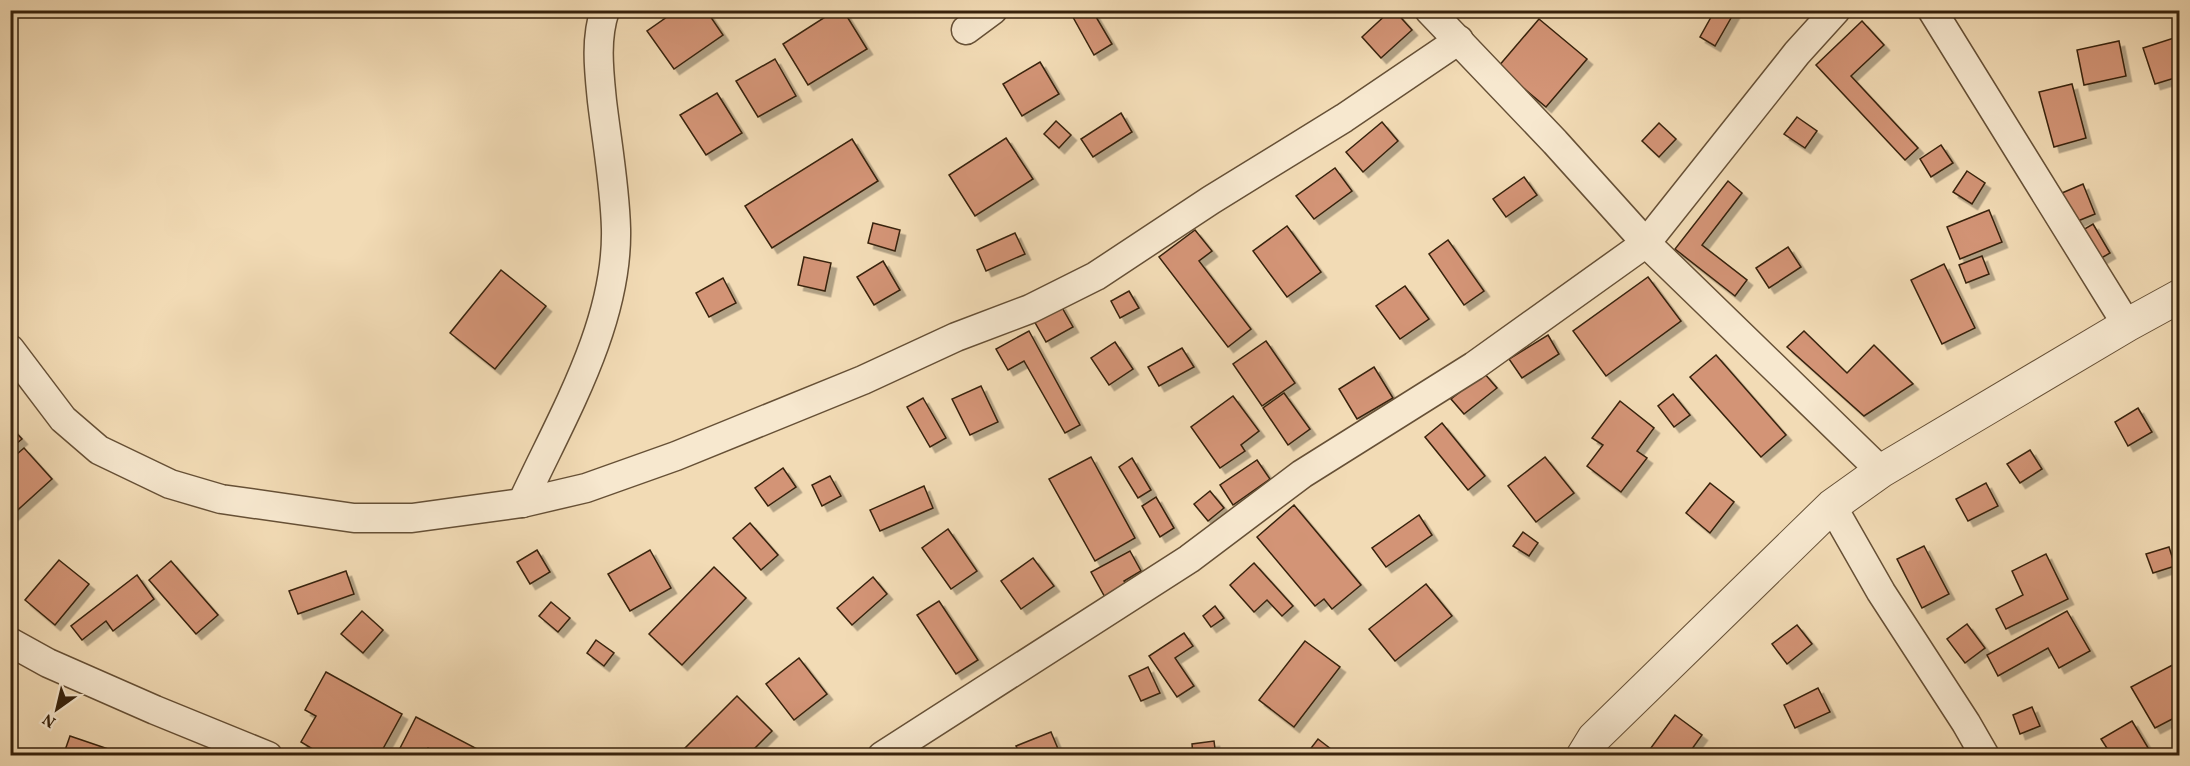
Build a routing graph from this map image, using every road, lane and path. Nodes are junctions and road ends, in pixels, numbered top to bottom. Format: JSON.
{"nodes":[{"id":1,"x":605,"y":10,"type":"edge"},
{"id":2,"x":993,"y":10,"type":"edge"},
{"id":3,"x":1430,"y":10,"type":"edge"},
{"id":4,"x":1836,"y":10,"type":"edge"},
{"id":5,"x":1932,"y":10,"type":"edge"},
{"id":6,"x":966,"y":30,"type":"dead end"},
{"id":7,"x":1459,"y":40,"type":"junction"},
{"id":8,"x":1646,"y":243,"type":"junction"},
{"id":9,"x":2180,"y":296,"type":"edge"},
{"id":10,"x":2127,"y":325,"type":"junction"},
{"id":11,"x":10,"y":349,"type":"edge"},
{"id":12,"x":1881,"y":471,"type":"junction"},
{"id":13,"x":522,"y":503,"type":"junction"},
{"id":14,"x":1832,"y":506,"type":"junction"},
{"id":15,"x":10,"y":642,"type":"edge"},
{"id":16,"x":1594,"y":750,"type":"edge"},
{"id":17,"x":268,"y":756,"type":"edge"},
{"id":18,"x":882,"y":756,"type":"edge"},
{"id":19,"x":1985,"y":756,"type":"edge"}],
"edges":[{"from":1,"to":13,"type":"street"},
{"from":2,"to":6,"type":"street"},
{"from":3,"to":7,"type":"street"},
{"from":4,"to":8,"type":"street"},
{"from":5,"to":10,"type":"street"},
{"from":7,"to":8,"type":"street"},
{"from":7,"to":13,"type":"street"},
{"from":8,"to":12,"type":"street"},
{"from":8,"to":18,"type":"street"},
{"from":9,"to":10,"type":"street"},
{"from":10,"to":12,"type":"street"},
{"from":11,"to":13,"type":"street"},
{"from":12,"to":14,"type":"street"},
{"from":14,"to":16,"type":"street"},
{"from":14,"to":19,"type":"street"},
{"from":15,"to":17,"type":"street"}]}
